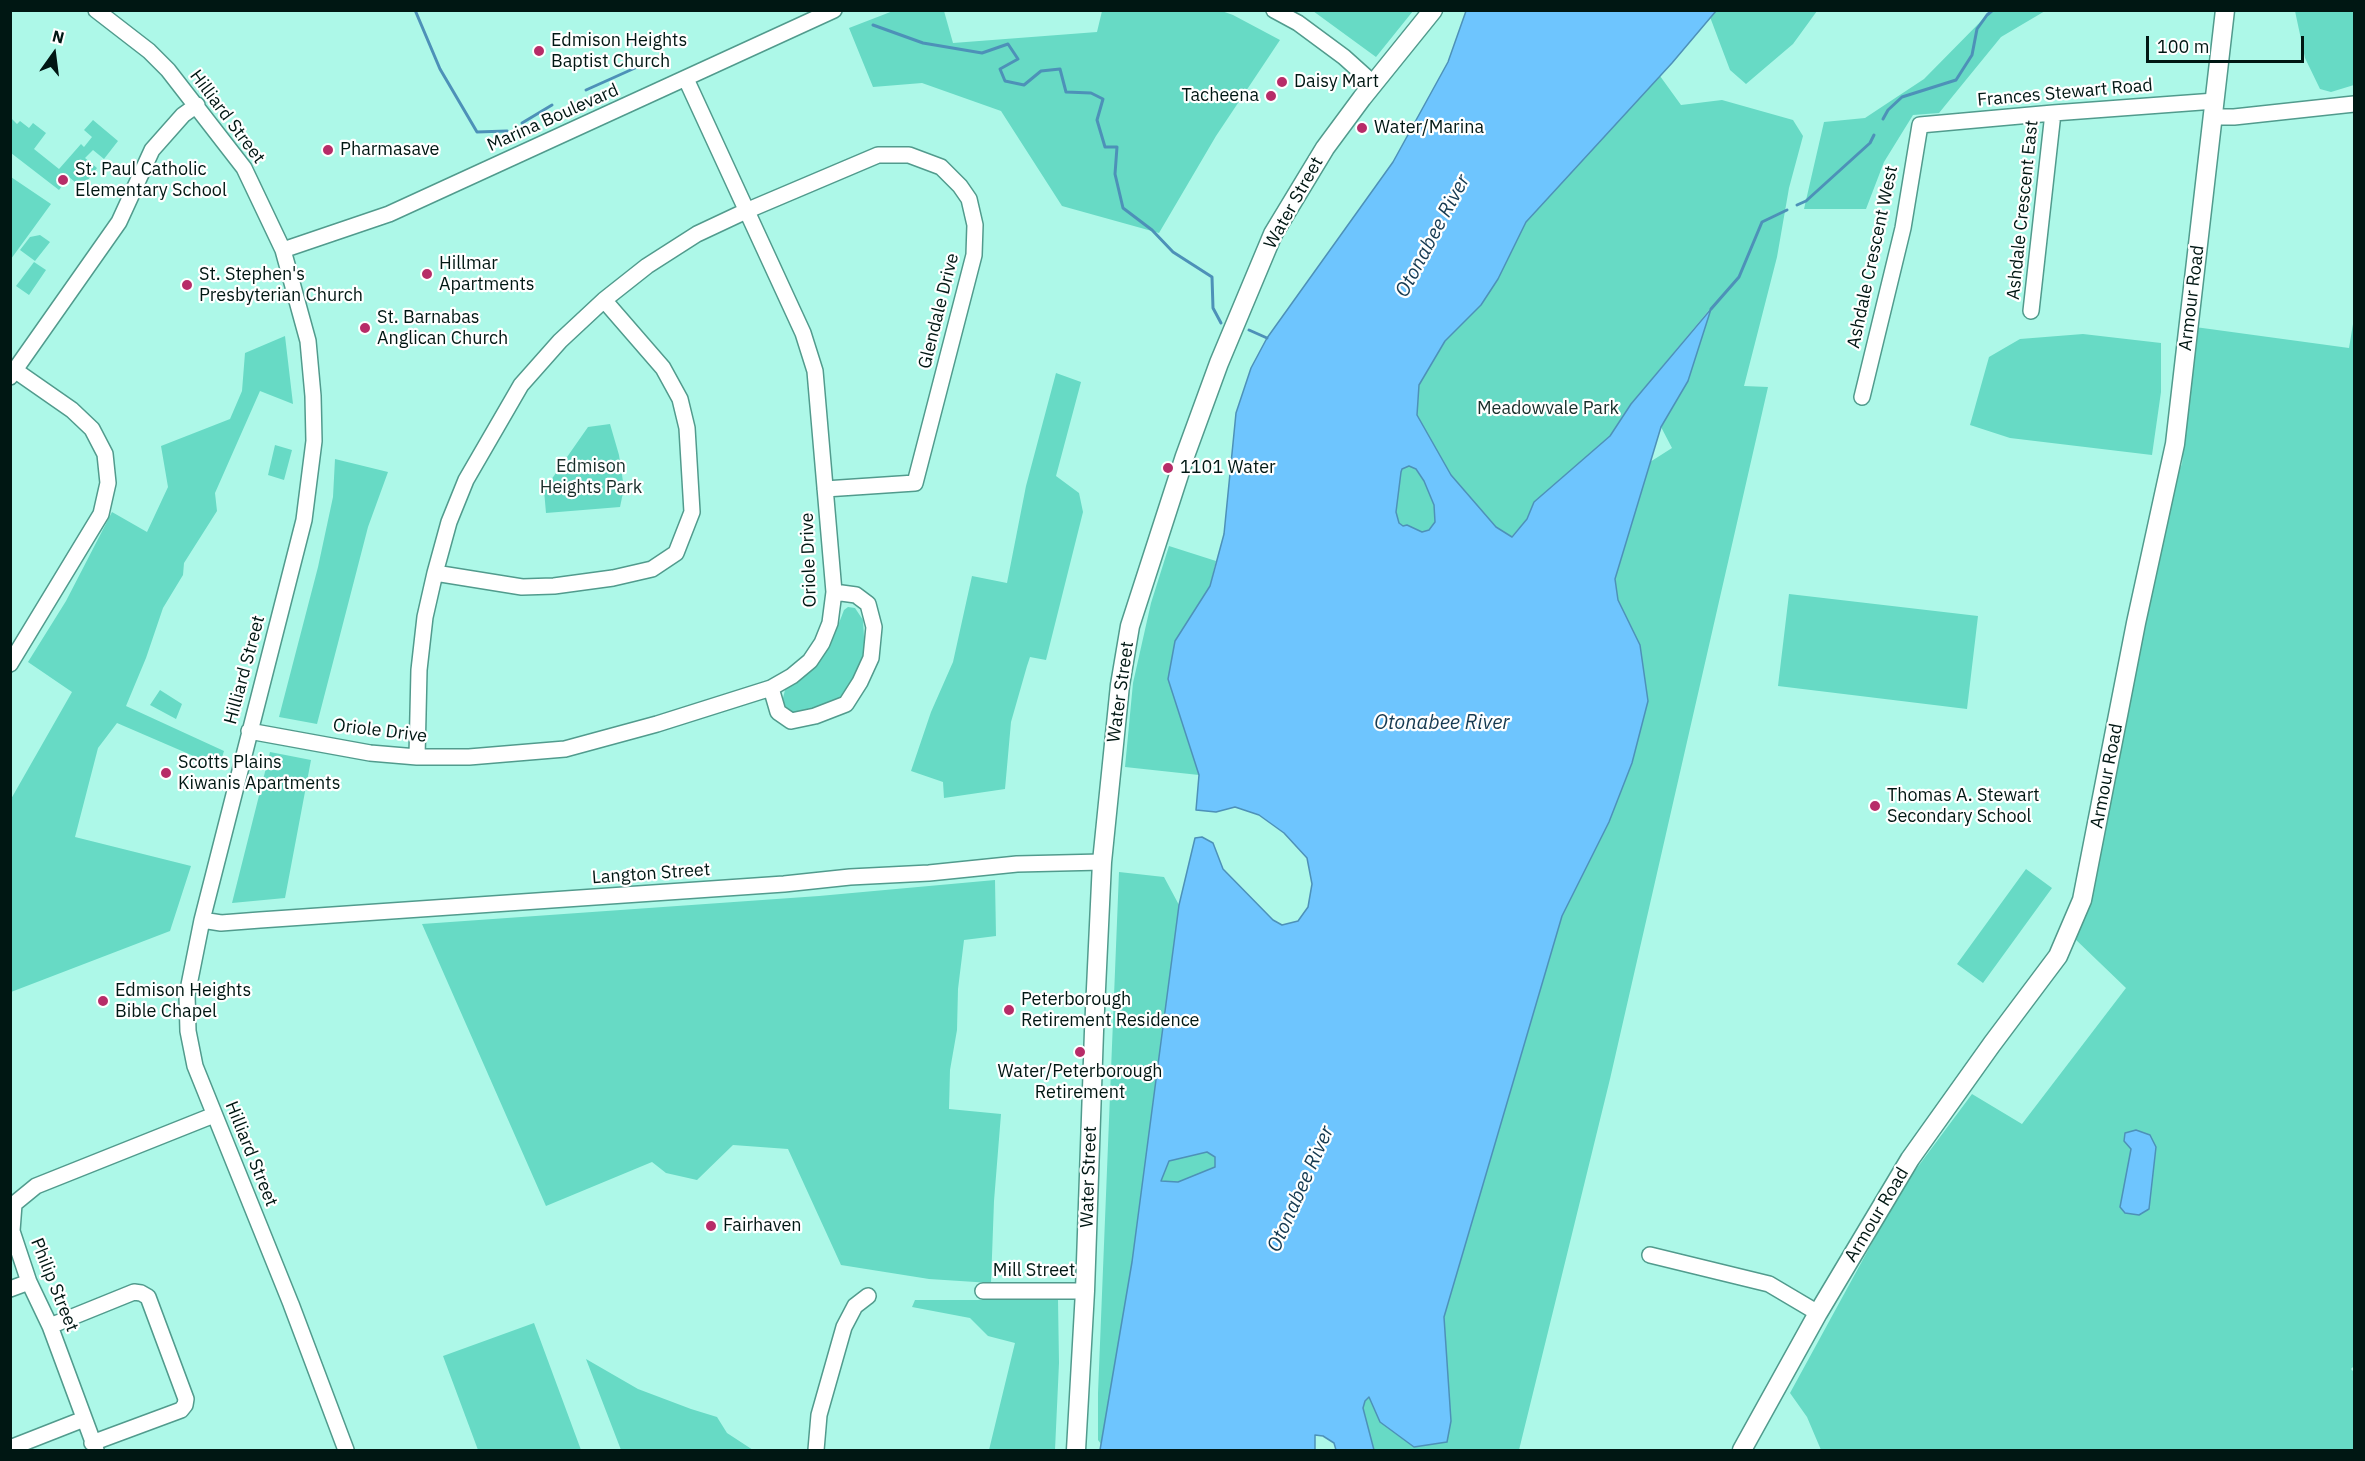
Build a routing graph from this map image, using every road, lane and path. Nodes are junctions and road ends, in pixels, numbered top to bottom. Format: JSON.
{"nodes":[{"id":1,"x":96,"y":10,"type":"edge"},
{"id":2,"x":1274,"y":10,"type":"edge"},
{"id":3,"x":1433,"y":10,"type":"edge"},
{"id":4,"x":2225,"y":10,"type":"edge"},
{"id":5,"x":825,"y":12,"type":"edge"},
{"id":6,"x":686,"y":79,"type":"junction"},
{"id":7,"x":1374,"y":84,"type":"junction"},
{"id":8,"x":2355,"y":104,"type":"edge"},
{"id":9,"x":196,"y":105,"type":"junction"},
{"id":10,"x":2214,"y":109,"type":"junction"},
{"id":11,"x":2053,"y":113,"type":"junction"},
{"id":12,"x":1920,"y":125,"type":"joint"},
{"id":13,"x":746,"y":210,"type":"junction"},
{"id":14,"x":283,"y":250,"type":"junction"},
{"id":15,"x":604,"y":300,"type":"junction"},
{"id":16,"x":2031,"y":311,"type":"dead end"},
{"id":17,"x":13,"y":374,"type":"edge"},
{"id":18,"x":1862,"y":397,"type":"dead end"},
{"id":19,"x":825,"y":489,"type":"junction"},
{"id":20,"x":435,"y":573,"type":"junction"},
{"id":21,"x":834,"y":592,"type":"junction"},
{"id":22,"x":10,"y":664,"type":"edge"},
{"id":23,"x":771,"y":688,"type":"junction"},
{"id":24,"x":249,"y":731,"type":"junction"},
{"id":25,"x":417,"y":757,"type":"junction"},
{"id":26,"x":1102,"y":862,"type":"junction"},
{"id":27,"x":202,"y":920,"type":"junction"},
{"id":28,"x":214,"y":1114,"type":"junction"},
{"id":29,"x":1650,"y":1255,"type":"dead end"},
{"id":30,"x":29,"y":1282,"type":"junction"},
{"id":31,"x":10,"y":1289,"type":"edge"},
{"id":32,"x":983,"y":1291,"type":"dead end"},
{"id":33,"x":1085,"y":1291,"type":"junction"},
{"id":34,"x":868,"y":1296,"type":"dead end"},
{"id":35,"x":1818,"y":1313,"type":"junction"},
{"id":36,"x":50,"y":1326,"type":"junction"},
{"id":37,"x":84,"y":1419,"type":"junction"},
{"id":38,"x":94,"y":1447,"type":"edge"},
{"id":39,"x":10,"y":1448,"type":"edge"},
{"id":40,"x":346,"y":1450,"type":"edge"},
{"id":41,"x":816,"y":1450,"type":"edge"},
{"id":42,"x":1076,"y":1450,"type":"edge"},
{"id":43,"x":1742,"y":1450,"type":"edge"}],
"edges":[{"from":1,"to":9,"type":"street","name":"Hilliard Street"},
{"from":2,"to":7,"type":"street"},
{"from":3,"to":7,"type":"main road","name":"Water Street"},
{"from":4,"to":10,"type":"main road","name":"Armour Road"},
{"from":5,"to":6,"type":"street","name":"Marina Boulevard"},
{"from":6,"to":13,"type":"street","name":"Oriole Drive"},
{"from":6,"to":14,"type":"street","name":"Marina Boulevard"},
{"from":7,"to":26,"type":"main road","name":"Water Street"},
{"from":8,"to":10,"type":"street","name":"Frances Stewart Road"},
{"from":9,"to":14,"type":"street","name":"Hilliard Street"},
{"from":9,"to":17,"type":"street"},
{"from":10,"to":11,"type":"street","name":"Frances Stewart Road"},
{"from":10,"to":35,"type":"main road","name":"Armour Road"},
{"from":11,"to":12,"type":"street","name":"Frances Stewart Road"},
{"from":11,"to":16,"type":"street","name":"Ashdale Crescent East"},
{"from":12,"to":18,"type":"street","name":"Ashdale Crescent West"},
{"from":13,"to":15,"type":"street"},
{"from":13,"to":19,"type":"street","name":"Oriole Drive"},
{"from":13,"to":19,"type":"street","name":"Glendale Drive"},
{"from":14,"to":24,"type":"street","name":"Hilliard Street"},
{"from":15,"to":20,"type":"street"},
{"from":15,"to":20,"type":"street"},
{"from":17,"to":22,"type":"street"},
{"from":19,"to":21,"type":"street","name":"Oriole Drive"},
{"from":20,"to":25,"type":"street"},
{"from":21,"to":23,"type":"street","name":"Oriole Drive"},
{"from":21,"to":23,"type":"street"},
{"from":23,"to":25,"type":"street","name":"Oriole Drive"},
{"from":24,"to":25,"type":"street","name":"Oriole Drive"},
{"from":24,"to":27,"type":"street","name":"Hilliard Street"},
{"from":26,"to":27,"type":"street","name":"Langton Street"},
{"from":26,"to":33,"type":"main road","name":"Water Street"},
{"from":27,"to":28,"type":"street","name":"Hilliard Street"},
{"from":28,"to":30,"type":"street","name":"Philip Street"},
{"from":28,"to":40,"type":"street","name":"Hilliard Street"},
{"from":29,"to":35,"type":"street"},
{"from":30,"to":31,"type":"street"},
{"from":30,"to":36,"type":"street","name":"Philip Street"},
{"from":32,"to":33,"type":"street","name":"Mill Street"},
{"from":33,"to":42,"type":"main road","name":"Water Street"},
{"from":34,"to":41,"type":"street"},
{"from":35,"to":43,"type":"main road","name":"Armour Road"},
{"from":36,"to":37,"type":"street","name":"Philip Street"},
{"from":36,"to":38,"type":"street"},
{"from":37,"to":38,"type":"street","name":"Philip Street"},
{"from":37,"to":39,"type":"street"}]}
